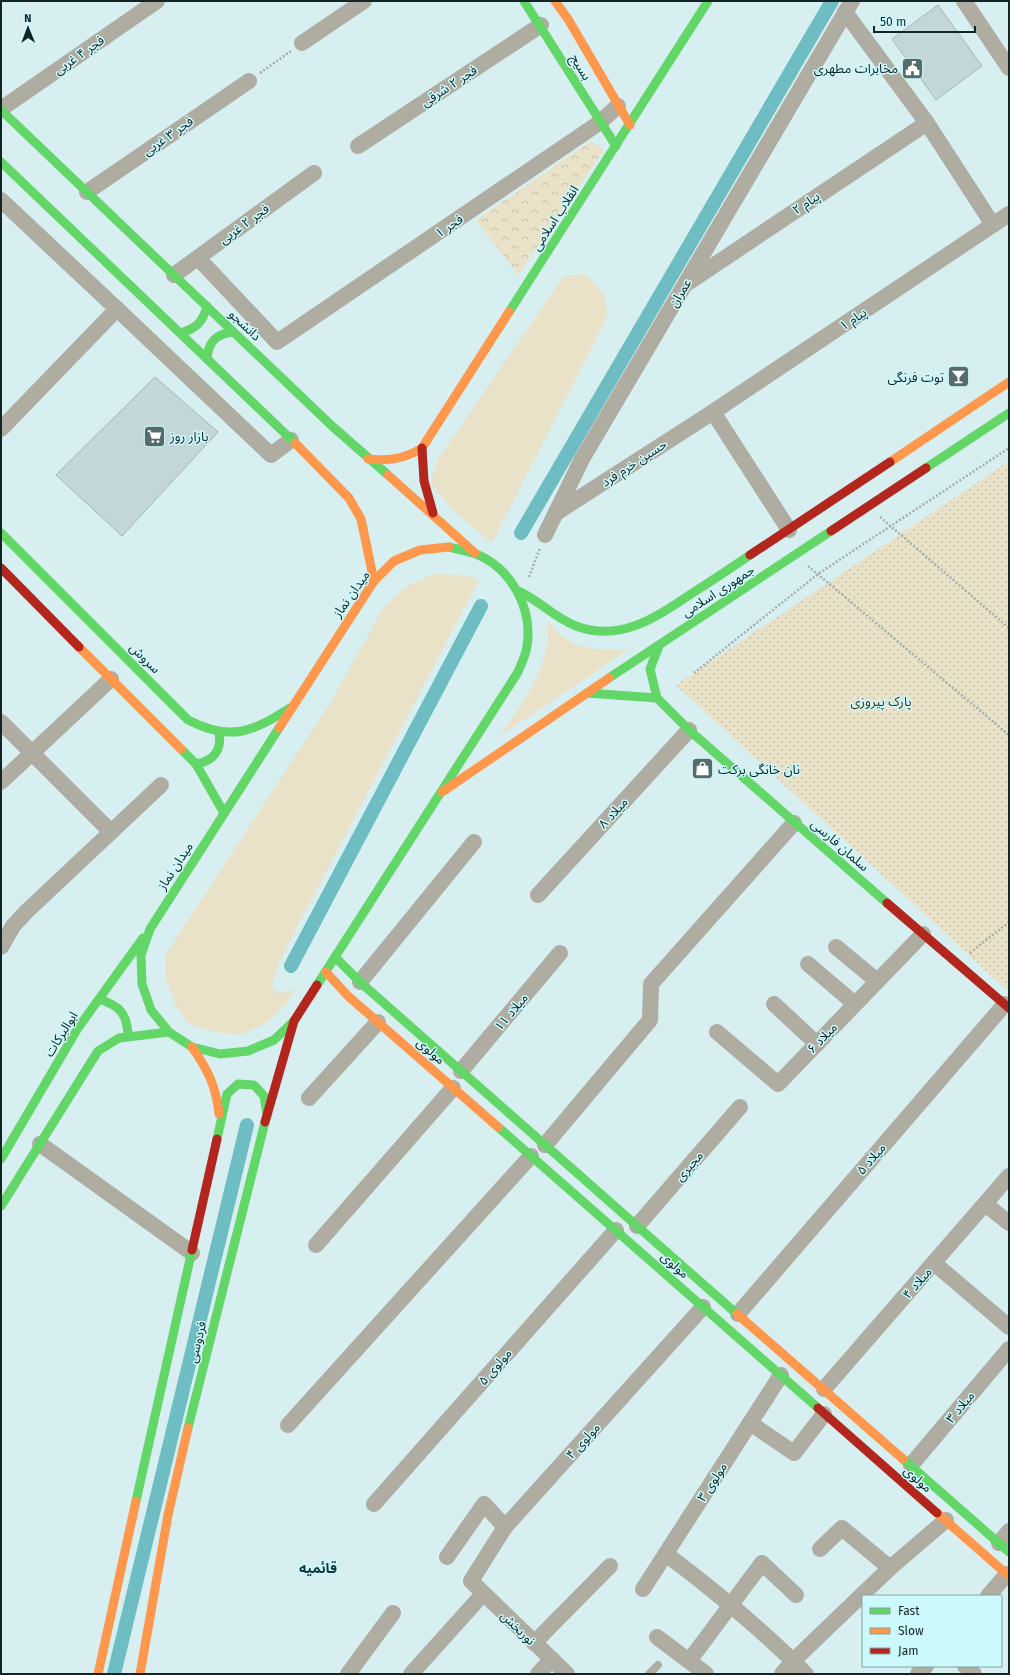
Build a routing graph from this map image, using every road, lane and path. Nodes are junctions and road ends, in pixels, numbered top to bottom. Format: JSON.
{"nodes":[{"id":1,"x":157,"y":1,"type":"edge"},
{"id":2,"x":364,"y":1,"type":"edge"},
{"id":3,"x":524,"y":1,"type":"edge"},
{"id":4,"x":708,"y":1,"type":"edge"},
{"id":5,"x":964,"y":1,"type":"edge"},
{"id":6,"x":561,"y":3,"type":"edge"},
{"id":7,"x":849,"y":6,"type":"edge"},
{"id":8,"x":541,"y":25,"type":"junction"},
{"id":9,"x":302,"y":43,"type":"joint"},
{"id":10,"x":1009,"y":68,"type":"edge"},
{"id":11,"x":248,"y":81,"type":"joint"},
{"id":12,"x":618,"y":106,"type":"junction"},
{"id":13,"x":1,"y":110,"type":"edge"},
{"id":14,"x":927,"y":123,"type":"junction"},
{"id":15,"x":600,"y":124,"type":"junction"},
{"id":16,"x":630,"y":125,"type":"junction"},
{"id":17,"x":358,"y":146,"type":"dead end"},
{"id":18,"x":616,"y":146,"type":"junction"},
{"id":19,"x":1,"y":162,"type":"edge"},
{"id":20,"x":314,"y":173,"type":"dead end"},
{"id":21,"x":87,"y":192,"type":"junction"},
{"id":22,"x":1,"y":200,"type":"edge"},
{"id":23,"x":1009,"y":214,"type":"edge"},
{"id":24,"x":993,"y":225,"type":"junction"},
{"id":25,"x":198,"y":258,"type":"junction"},
{"id":26,"x":174,"y":275,"type":"junction"},
{"id":27,"x":686,"y":284,"type":"junction"},
{"id":28,"x":207,"y":306,"type":"junction"},
{"id":29,"x":117,"y":309,"type":"junction"},
{"id":30,"x":180,"y":332,"type":"junction"},
{"id":31,"x":233,"y":332,"type":"junction"},
{"id":32,"x":207,"y":358,"type":"junction"},
{"id":33,"x":1009,"y":382,"type":"edge"},
{"id":34,"x":713,"y":412,"type":"junction"},
{"id":35,"x":1009,"y":414,"type":"edge"},
{"id":36,"x":1,"y":429,"type":"edge"},
{"id":37,"x":291,"y":440,"type":"junction"},
{"id":38,"x":422,"y":448,"type":"junction"},
{"id":39,"x":1009,"y":448,"type":"edge"},
{"id":40,"x":919,"y":450,"type":"junction"},
{"id":41,"x":368,"y":459,"type":"junction"},
{"id":42,"x":930,"y":466,"type":"junction"},
{"id":43,"x":868,"y":507,"type":"junction"},
{"id":44,"x":433,"y":513,"type":"junction"},
{"id":45,"x":554,"y":513,"type":"junction"},
{"id":46,"x":890,"y":526,"type":"junction"},
{"id":47,"x":789,"y":530,"type":"junction"},
{"id":48,"x":1,"y":532,"type":"edge"},
{"id":49,"x":545,"y":534,"type":"joint"},
{"id":50,"x":476,"y":554,"type":"junction"},
{"id":51,"x":795,"y":556,"type":"junction"},
{"id":52,"x":1,"y":568,"type":"edge"},
{"id":53,"x":818,"y":574,"type":"junction"},
{"id":54,"x":374,"y":581,"type":"junction"},
{"id":55,"x":520,"y":592,"type":"junction"},
{"id":56,"x":1009,"y":628,"type":"edge"},
{"id":57,"x":659,"y":646,"type":"junction"},
{"id":58,"x":694,"y":673,"type":"dead end"},
{"id":59,"x":111,"y":679,"type":"junction"},
{"id":60,"x":586,"y":693,"type":"junction"},
{"id":61,"x":657,"y":698,"type":"junction"},
{"id":62,"x":295,"y":705,"type":"junction"},
{"id":63,"x":1,"y":722,"type":"edge"},
{"id":64,"x":689,"y":730,"type":"junction"},
{"id":65,"x":219,"y":732,"type":"junction"},
{"id":66,"x":1009,"y":735,"type":"edge"},
{"id":67,"x":32,"y":753,"type":"junction"},
{"id":68,"x":196,"y":764,"type":"junction"},
{"id":69,"x":1,"y":782,"type":"edge"},
{"id":70,"x":160,"y":785,"type":"dead end"},
{"id":71,"x":442,"y":792,"type":"junction"},
{"id":72,"x":224,"y":813,"type":"junction"},
{"id":73,"x":794,"y":823,"type":"junction"},
{"id":74,"x":111,"y":832,"type":"junction"},
{"id":75,"x":474,"y":842,"type":"dead end"},
{"id":76,"x":538,"y":895,"type":"dead end"},
{"id":77,"x":1009,"y":922,"type":"edge"},
{"id":78,"x":150,"y":929,"type":"junction"},
{"id":79,"x":923,"y":934,"type":"junction"},
{"id":80,"x":1,"y":947,"type":"edge"},
{"id":81,"x":836,"y":947,"type":"dead end"},
{"id":82,"x":560,"y":953,"type":"dead end"},
{"id":83,"x":335,"y":956,"type":"junction"},
{"id":84,"x":956,"y":963,"type":"junction"},
{"id":85,"x":808,"y":964,"type":"dead end"},
{"id":86,"x":326,"y":972,"type":"junction"},
{"id":87,"x":877,"y":981,"type":"junction"},
{"id":88,"x":360,"y":982,"type":"junction"},
{"id":89,"x":348,"y":996,"type":"junction"},
{"id":90,"x":99,"y":999,"type":"junction"},
{"id":91,"x":774,"y":1004,"type":"dead end"},
{"id":92,"x":854,"y":1004,"type":"junction"},
{"id":93,"x":1007,"y":1006,"type":"edge"},
{"id":94,"x":294,"y":1021,"type":"junction"},
{"id":95,"x":378,"y":1022,"type":"junction"},
{"id":96,"x":169,"y":1032,"type":"junction"},
{"id":97,"x":717,"y":1032,"type":"dead end"},
{"id":98,"x":128,"y":1036,"type":"junction"},
{"id":99,"x":817,"y":1044,"type":"junction"},
{"id":100,"x":192,"y":1047,"type":"junction"},
{"id":101,"x":461,"y":1071,"type":"junction"},
{"id":102,"x":453,"y":1088,"type":"junction"},
{"id":103,"x":309,"y":1098,"type":"dead end"},
{"id":104,"x":740,"y":1107,"type":"dead end"},
{"id":105,"x":267,"y":1115,"type":"junction"},
{"id":106,"x":220,"y":1123,"type":"junction"},
{"id":107,"x":40,"y":1144,"type":"junction"},
{"id":108,"x":545,"y":1144,"type":"junction"},
{"id":109,"x":531,"y":1156,"type":"junction"},
{"id":110,"x":1,"y":1159,"type":"edge"},
{"id":111,"x":1009,"y":1176,"type":"edge"},
{"id":112,"x":985,"y":1204,"type":"junction"},
{"id":113,"x":1,"y":1206,"type":"edge"},
{"id":114,"x":1009,"y":1223,"type":"edge"},
{"id":115,"x":637,"y":1226,"type":"junction"},
{"id":116,"x":616,"y":1230,"type":"junction"},
{"id":117,"x":316,"y":1245,"type":"dead end"},
{"id":118,"x":192,"y":1253,"type":"junction"},
{"id":119,"x":934,"y":1263,"type":"junction"},
{"id":120,"x":703,"y":1307,"type":"junction"},
{"id":121,"x":738,"y":1314,"type":"junction"},
{"id":122,"x":1009,"y":1327,"type":"edge"},
{"id":123,"x":766,"y":1339,"type":"junction"},
{"id":124,"x":1009,"y":1349,"type":"edge"},
{"id":125,"x":754,"y":1353,"type":"junction"},
{"id":126,"x":780,"y":1375,"type":"junction"},
{"id":127,"x":824,"y":1389,"type":"junction"},
{"id":128,"x":824,"y":1414,"type":"junction"},
{"id":129,"x":750,"y":1423,"type":"junction"},
{"id":130,"x":288,"y":1425,"type":"dead end"},
{"id":131,"x":910,"y":1465,"type":"junction"},
{"id":132,"x":374,"y":1504,"type":"dead end"},
{"id":133,"x":946,"y":1520,"type":"junction"},
{"id":134,"x":505,"y":1527,"type":"junction"},
{"id":135,"x":1006,"y":1542,"type":"edge"},
{"id":136,"x":820,"y":1549,"type":"dead end"},
{"id":137,"x":666,"y":1554,"type":"junction"},
{"id":138,"x":447,"y":1557,"type":"dead end"},
{"id":139,"x":610,"y":1566,"type":"dead end"},
{"id":140,"x":890,"y":1568,"type":"junction"},
{"id":141,"x":1008,"y":1575,"type":"edge"},
{"id":142,"x":471,"y":1581,"type":"joint"},
{"id":143,"x":643,"y":1589,"type":"dead end"},
{"id":144,"x":483,"y":1594,"type":"junction"},
{"id":145,"x":796,"y":1595,"type":"dead end"},
{"id":146,"x":989,"y":1595,"type":"edge"},
{"id":147,"x":730,"y":1605,"type":"junction"},
{"id":148,"x":393,"y":1613,"type":"dead end"},
{"id":149,"x":657,"y":1637,"type":"dead end"},
{"id":150,"x":534,"y":1643,"type":"junction"},
{"id":151,"x":552,"y":1660,"type":"junction"},
{"id":152,"x":689,"y":1661,"type":"junction"},
{"id":153,"x":793,"y":1661,"type":"junction"},
{"id":154,"x":658,"y":1666,"type":"dead end"},
{"id":155,"x":966,"y":1667,"type":"edge"},
{"id":156,"x":98,"y":1674,"type":"edge"},
{"id":157,"x":140,"y":1674,"type":"edge"},
{"id":158,"x":348,"y":1674,"type":"edge"},
{"id":159,"x":412,"y":1674,"type":"edge"},
{"id":160,"x":538,"y":1674,"type":"edge"},
{"id":161,"x":567,"y":1674,"type":"edge"},
{"id":162,"x":649,"y":1674,"type":"edge"},
{"id":163,"x":706,"y":1674,"type":"edge"},
{"id":164,"x":782,"y":1674,"type":"edge"},
{"id":165,"x":806,"y":1674,"type":"edge"},
{"id":166,"x":974,"y":1674,"type":"edge"}],
"edges":[{"from":1,"to":13,"type":"street","name":"فجر ۴ غربی"},
{"from":2,"to":9,"type":"street"},
{"from":3,"to":8,"type":"street","name":"بسیج"},
{"from":4,"to":16,"type":"street","name":"انقلاب اسلامی"},
{"from":5,"to":10,"type":"street"},
{"from":6,"to":12,"type":"street","name":"بسیج"},
{"from":7,"to":14,"type":"street"},
{"from":7,"to":27,"type":"street","name":"عمران"},
{"from":8,"to":15,"type":"street","name":"بسیج"},
{"from":8,"to":17,"type":"street","name":"فجر ۲ شرقی"},
{"from":9,"to":11,"type":"path"},
{"from":11,"to":21,"type":"street","name":"فجر ۳ غربی"},
{"from":12,"to":15,"type":"street","name":"فجر ۱"},
{"from":12,"to":16,"type":"street","name":"بسیج"},
{"from":13,"to":21,"type":"street","name":"دانشجو"},
{"from":14,"to":24,"type":"street"},
{"from":14,"to":27,"type":"street","name":"پیام ۲"},
{"from":15,"to":18,"type":"street","name":"بسیج"},
{"from":15,"to":25,"type":"street","name":"فجر ۱"},
{"from":16,"to":18,"type":"street","name":"انقلاب اسلامی"},
{"from":18,"to":38,"type":"street","name":"انقلاب اسلامی"},
{"from":19,"to":30,"type":"street"},
{"from":20,"to":25,"type":"street","name":"فجر ۲ غربی"},
{"from":21,"to":26,"type":"street","name":"دانشجو"},
{"from":22,"to":29,"type":"street"},
{"from":23,"to":24,"type":"street","name":"پیام ۱"},
{"from":24,"to":34,"type":"street","name":"پیام ۱"},
{"from":25,"to":26,"type":"street","name":"فجر ۲ غربی"},
{"from":26,"to":28,"type":"street","name":"دانشجو"},
{"from":27,"to":45,"type":"street","name":"عمران"},
{"from":28,"to":30,"type":"street"},
{"from":28,"to":31,"type":"street","name":"دانشجو"},
{"from":29,"to":36,"type":"street"},
{"from":29,"to":37,"type":"street"},
{"from":30,"to":32,"type":"street"},
{"from":31,"to":32,"type":"street"},
{"from":31,"to":41,"type":"street","name":"دانشجو"},
{"from":32,"to":37,"type":"street"},
{"from":33,"to":40,"type":"street","name":"جمهوری اسلامی"},
{"from":34,"to":45,"type":"street","name":"حسین خرم فرد"},
{"from":34,"to":47,"type":"street"},
{"from":35,"to":42,"type":"street","name":"جمهوری اسلامی"},
{"from":37,"to":54,"type":"street"},
{"from":38,"to":41,"type":"street"},
{"from":38,"to":44,"type":"street"},
{"from":39,"to":46,"type":"path"},
{"from":40,"to":42,"type":"street"},
{"from":40,"to":47,"type":"street","name":"جمهوری اسلامی"},
{"from":41,"to":44,"type":"street","name":"دانشجو"},
{"from":42,"to":43,"type":"street","name":"جمهوری اسلامی"},
{"from":43,"to":46,"type":"path"},
{"from":43,"to":51,"type":"street","name":"جمهوری اسلامی"},
{"from":44,"to":50,"type":"street","name":"دانشجو"},
{"from":45,"to":49,"type":"street","name":"عمران"},
{"from":46,"to":53,"type":"path"},
{"from":46,"to":56,"type":"path"},
{"from":47,"to":55,"type":"street","name":"جمهوری اسلامی"},
{"from":48,"to":65,"type":"street","name":"سروش"},
{"from":49,"to":55,"type":"path"},
{"from":50,"to":54,"type":"street","name":"میدان نماز"},
{"from":50,"to":55,"type":"street","name":"میدان نماز"},
{"from":51,"to":53,"type":"path"},
{"from":51,"to":57,"type":"street","name":"جمهوری اسلامی"},
{"from":52,"to":59,"type":"street"},
{"from":53,"to":58,"type":"path"},
{"from":53,"to":66,"type":"path"},
{"from":54,"to":62,"type":"street","name":"میدان نماز"},
{"from":55,"to":71,"type":"street","name":"میدان نماز"},
{"from":57,"to":60,"type":"street","name":"جمهوری اسلامی"},
{"from":57,"to":61,"type":"street"},
{"from":59,"to":67,"type":"street"},
{"from":59,"to":68,"type":"street"},
{"from":60,"to":61,"type":"street"},
{"from":60,"to":71,"type":"street","name":"جمهوری اسلامی"},
{"from":61,"to":64,"type":"street","name":"سلمان فارسی"},
{"from":62,"to":65,"type":"street","name":"سروش"},
{"from":62,"to":72,"type":"street","name":"میدان نماز"},
{"from":63,"to":67,"type":"street"},
{"from":64,"to":73,"type":"street","name":"سلمان فارسی"},
{"from":64,"to":76,"type":"street","name":"میلاد ۸"},
{"from":65,"to":68,"type":"street"},
{"from":67,"to":69,"type":"street"},
{"from":67,"to":74,"type":"street"},
{"from":68,"to":72,"type":"street"},
{"from":70,"to":74,"type":"street"},
{"from":71,"to":83,"type":"street","name":"میدان نماز"},
{"from":72,"to":78,"type":"street","name":"میدان نماز"},
{"from":73,"to":79,"type":"street","name":"سلمان فارسی"},
{"from":73,"to":108,"type":"street"},
{"from":74,"to":80,"type":"street"},
{"from":75,"to":88,"type":"street"},
{"from":77,"to":84,"type":"path"},
{"from":78,"to":90,"type":"street","name":"ابوالبرکات"},
{"from":78,"to":96,"type":"street","name":"میدان نماز"},
{"from":79,"to":84,"type":"street","name":"سلمان فارسی"},
{"from":79,"to":87,"type":"street","name":"میلاد ۶"},
{"from":81,"to":87,"type":"street"},
{"from":82,"to":101,"type":"street","name":"میلاد ۱۱"},
{"from":83,"to":86,"type":"street","name":"میدان نماز"},
{"from":83,"to":88,"type":"street","name":"مولوی"},
{"from":84,"to":93,"type":"street","name":"سلمان فارسی"},
{"from":85,"to":92,"type":"street"},
{"from":86,"to":89,"type":"street","name":"مولوی"},
{"from":86,"to":94,"type":"street","name":"میدان نماز"},
{"from":87,"to":92,"type":"street","name":"میلاد ۶"},
{"from":88,"to":89,"type":"street"},
{"from":88,"to":101,"type":"street","name":"مولوی"},
{"from":89,"to":95,"type":"street","name":"مولوی"},
{"from":90,"to":98,"type":"street"},
{"from":90,"to":110,"type":"street","name":"ابوالبرکات"},
{"from":91,"to":99,"type":"street"},
{"from":92,"to":99,"type":"street","name":"میلاد ۶"},
{"from":93,"to":121,"type":"street","name":"میلاد ۵"},
{"from":94,"to":100,"type":"street","name":"میدان نماز"},
{"from":94,"to":105,"type":"street","name":"فردوسی"},
{"from":95,"to":102,"type":"street","name":"مولوی"},
{"from":95,"to":103,"type":"street"},
{"from":96,"to":98,"type":"street"},
{"from":96,"to":100,"type":"street","name":"میدان نماز"},
{"from":97,"to":99,"type":"street","name":"میلاد ۶"},
{"from":98,"to":107,"type":"street"},
{"from":100,"to":106,"type":"street"},
{"from":101,"to":108,"type":"street","name":"مولوی"},
{"from":102,"to":109,"type":"street","name":"مولوی"},
{"from":102,"to":117,"type":"street"},
{"from":104,"to":115,"type":"street","name":"مجیری"},
{"from":105,"to":106,"type":"street","name":"فردوسی"},
{"from":105,"to":157,"type":"street","name":"فردوسی"},
{"from":106,"to":118,"type":"street","name":"فردوسی"},
{"from":107,"to":113,"type":"street"},
{"from":107,"to":118,"type":"street"},
{"from":108,"to":115,"type":"street","name":"مولوی"},
{"from":109,"to":116,"type":"street","name":"مولوی"},
{"from":109,"to":130,"type":"street"},
{"from":111,"to":112,"type":"street","name":"میلاد ۴"},
{"from":112,"to":114,"type":"street"},
{"from":112,"to":119,"type":"street","name":"میلاد ۴"},
{"from":115,"to":121,"type":"street","name":"مولوی"},
{"from":116,"to":120,"type":"street","name":"مولوی"},
{"from":116,"to":132,"type":"street","name":"مولوی ۵"},
{"from":118,"to":156,"type":"street","name":"فردوسی"},
{"from":119,"to":122,"type":"street"},
{"from":119,"to":127,"type":"street","name":"میلاد ۴"},
{"from":120,"to":125,"type":"street","name":"مولوی"},
{"from":120,"to":134,"type":"street","name":"مولوی ۴"},
{"from":121,"to":123,"type":"street","name":"مولوی"},
{"from":123,"to":125,"type":"street"},
{"from":123,"to":127,"type":"street","name":"مولوی"},
{"from":124,"to":131,"type":"street","name":"میلاد ۳"},
{"from":125,"to":126,"type":"street","name":"مولوی"},
{"from":126,"to":128,"type":"street","name":"مولوی"},
{"from":126,"to":129,"type":"street","name":"مولوی ۳"},
{"from":127,"to":131,"type":"street","name":"مولوی"},
{"from":128,"to":129,"type":"street"},
{"from":128,"to":133,"type":"street","name":"مولوی"},
{"from":129,"to":137,"type":"street","name":"مولوی ۳"},
{"from":131,"to":135,"type":"street","name":"مولوی"},
{"from":133,"to":140,"type":"street"},
{"from":133,"to":141,"type":"street","name":"مولوی"},
{"from":134,"to":138,"type":"street"},
{"from":134,"to":142,"type":"street","name":"مولوی ۴"},
{"from":136,"to":140,"type":"street"},
{"from":137,"to":143,"type":"street","name":"مولوی ۳"},
{"from":137,"to":147,"type":"street"},
{"from":139,"to":150,"type":"street"},
{"from":140,"to":153,"type":"street"},
{"from":141,"to":146,"type":"street"},
{"from":142,"to":144,"type":"street","name":"نوربخش"},
{"from":144,"to":150,"type":"street","name":"نوربخش"},
{"from":144,"to":159,"type":"street"},
{"from":145,"to":147,"type":"street"},
{"from":147,"to":152,"type":"street"},
{"from":147,"to":153,"type":"street"},
{"from":148,"to":158,"type":"street"},
{"from":149,"to":152,"type":"street"},
{"from":150,"to":151,"type":"street","name":"نوربخش"},
{"from":151,"to":160,"type":"street"},
{"from":151,"to":161,"type":"street","name":"نوربخش"},
{"from":152,"to":163,"type":"street"},
{"from":153,"to":164,"type":"street"},
{"from":153,"to":165,"type":"street"},
{"from":154,"to":162,"type":"lane"},
{"from":155,"to":166,"type":"street"}]}
